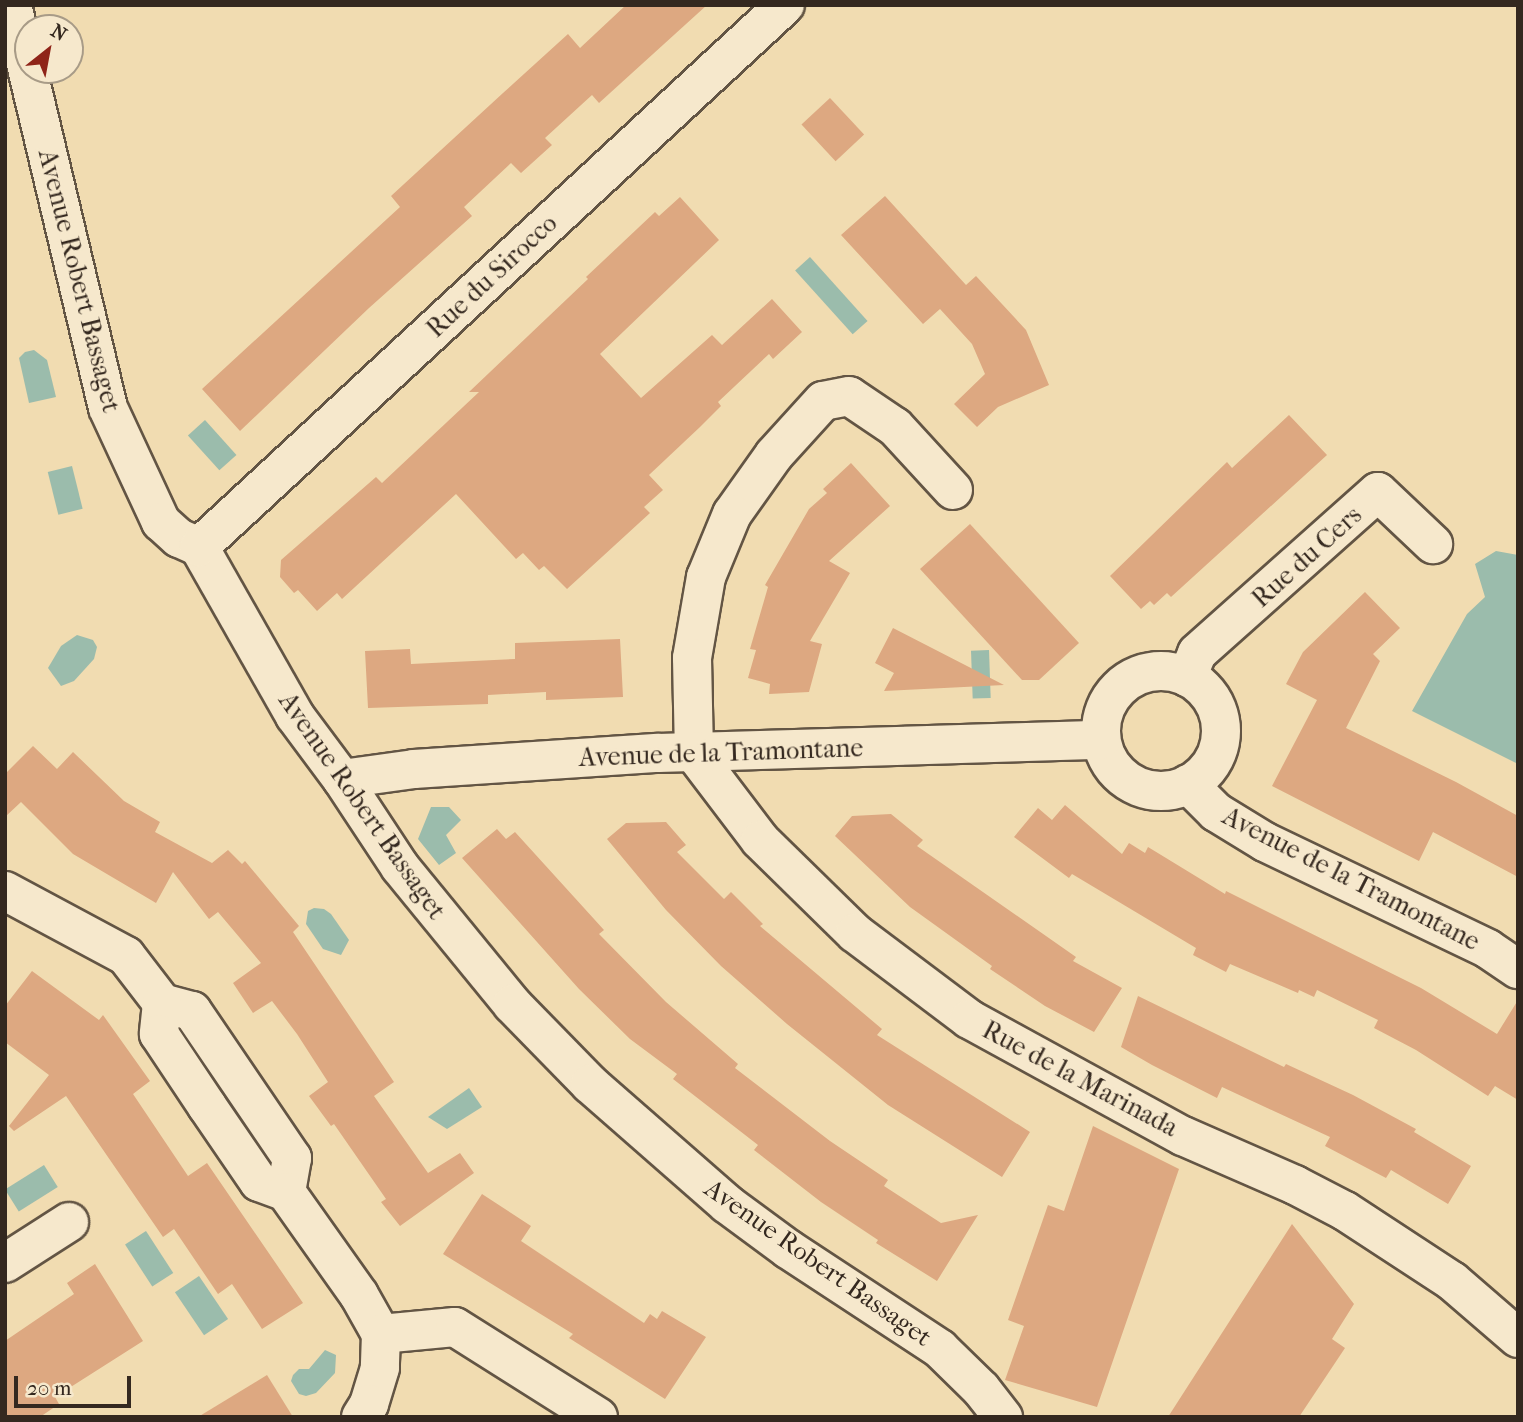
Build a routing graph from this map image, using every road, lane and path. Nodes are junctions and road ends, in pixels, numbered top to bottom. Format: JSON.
{"nodes":[{"id":1,"x":12,"y":5,"type":"edge"},
{"id":2,"x":785,"y":5,"type":"edge"},
{"id":3,"x":953,"y":490,"type":"dead end"},
{"id":4,"x":1433,"y":544,"type":"dead end"},
{"id":5,"x":199,"y":547,"type":"junction"},
{"id":6,"x":1187,"y":677,"type":"junction"},
{"id":7,"x":1101,"y":740,"type":"junction"},
{"id":8,"x":694,"y":753,"type":"junction"},
{"id":9,"x":342,"y":779,"type":"junction"},
{"id":10,"x":1188,"y":784,"type":"junction"},
{"id":11,"x":5,"y":891,"type":"edge"},
{"id":12,"x":1518,"y":969,"type":"edge"},
{"id":13,"x":69,"y":1222,"type":"dead end"},
{"id":14,"x":5,"y":1263,"type":"edge"},
{"id":15,"x":381,"y":1334,"type":"junction"},
{"id":16,"x":1518,"y":1338,"type":"edge"},
{"id":17,"x":361,"y":1417,"type":"edge"},
{"id":18,"x":598,"y":1417,"type":"edge"},
{"id":19,"x":1003,"y":1417,"type":"edge"}],
"edges":[{"from":1,"to":5,"type":"street","name":"Avenue Robert Bassaget"},
{"from":2,"to":5,"type":"street","name":"Rue du Sirocco"},
{"from":3,"to":8,"type":"street"},
{"from":4,"to":6,"type":"street","name":"Rue du Cers"},
{"from":5,"to":9,"type":"street","name":"Avenue Robert Bassaget"},
{"from":6,"to":7,"type":"street"},
{"from":6,"to":10,"type":"street"},
{"from":7,"to":8,"type":"street","name":"Avenue de la Tramontane"},
{"from":7,"to":10,"type":"street"},
{"from":8,"to":9,"type":"street","name":"Avenue de la Tramontane"},
{"from":8,"to":16,"type":"street","name":"Rue de la Marinada"},
{"from":9,"to":19,"type":"street","name":"Avenue Robert Bassaget"},
{"from":10,"to":12,"type":"street","name":"Avenue de la Tramontane"},
{"from":11,"to":15,"type":"street"},
{"from":13,"to":14,"type":"street"},
{"from":15,"to":17,"type":"street"},
{"from":15,"to":18,"type":"street"}]}
